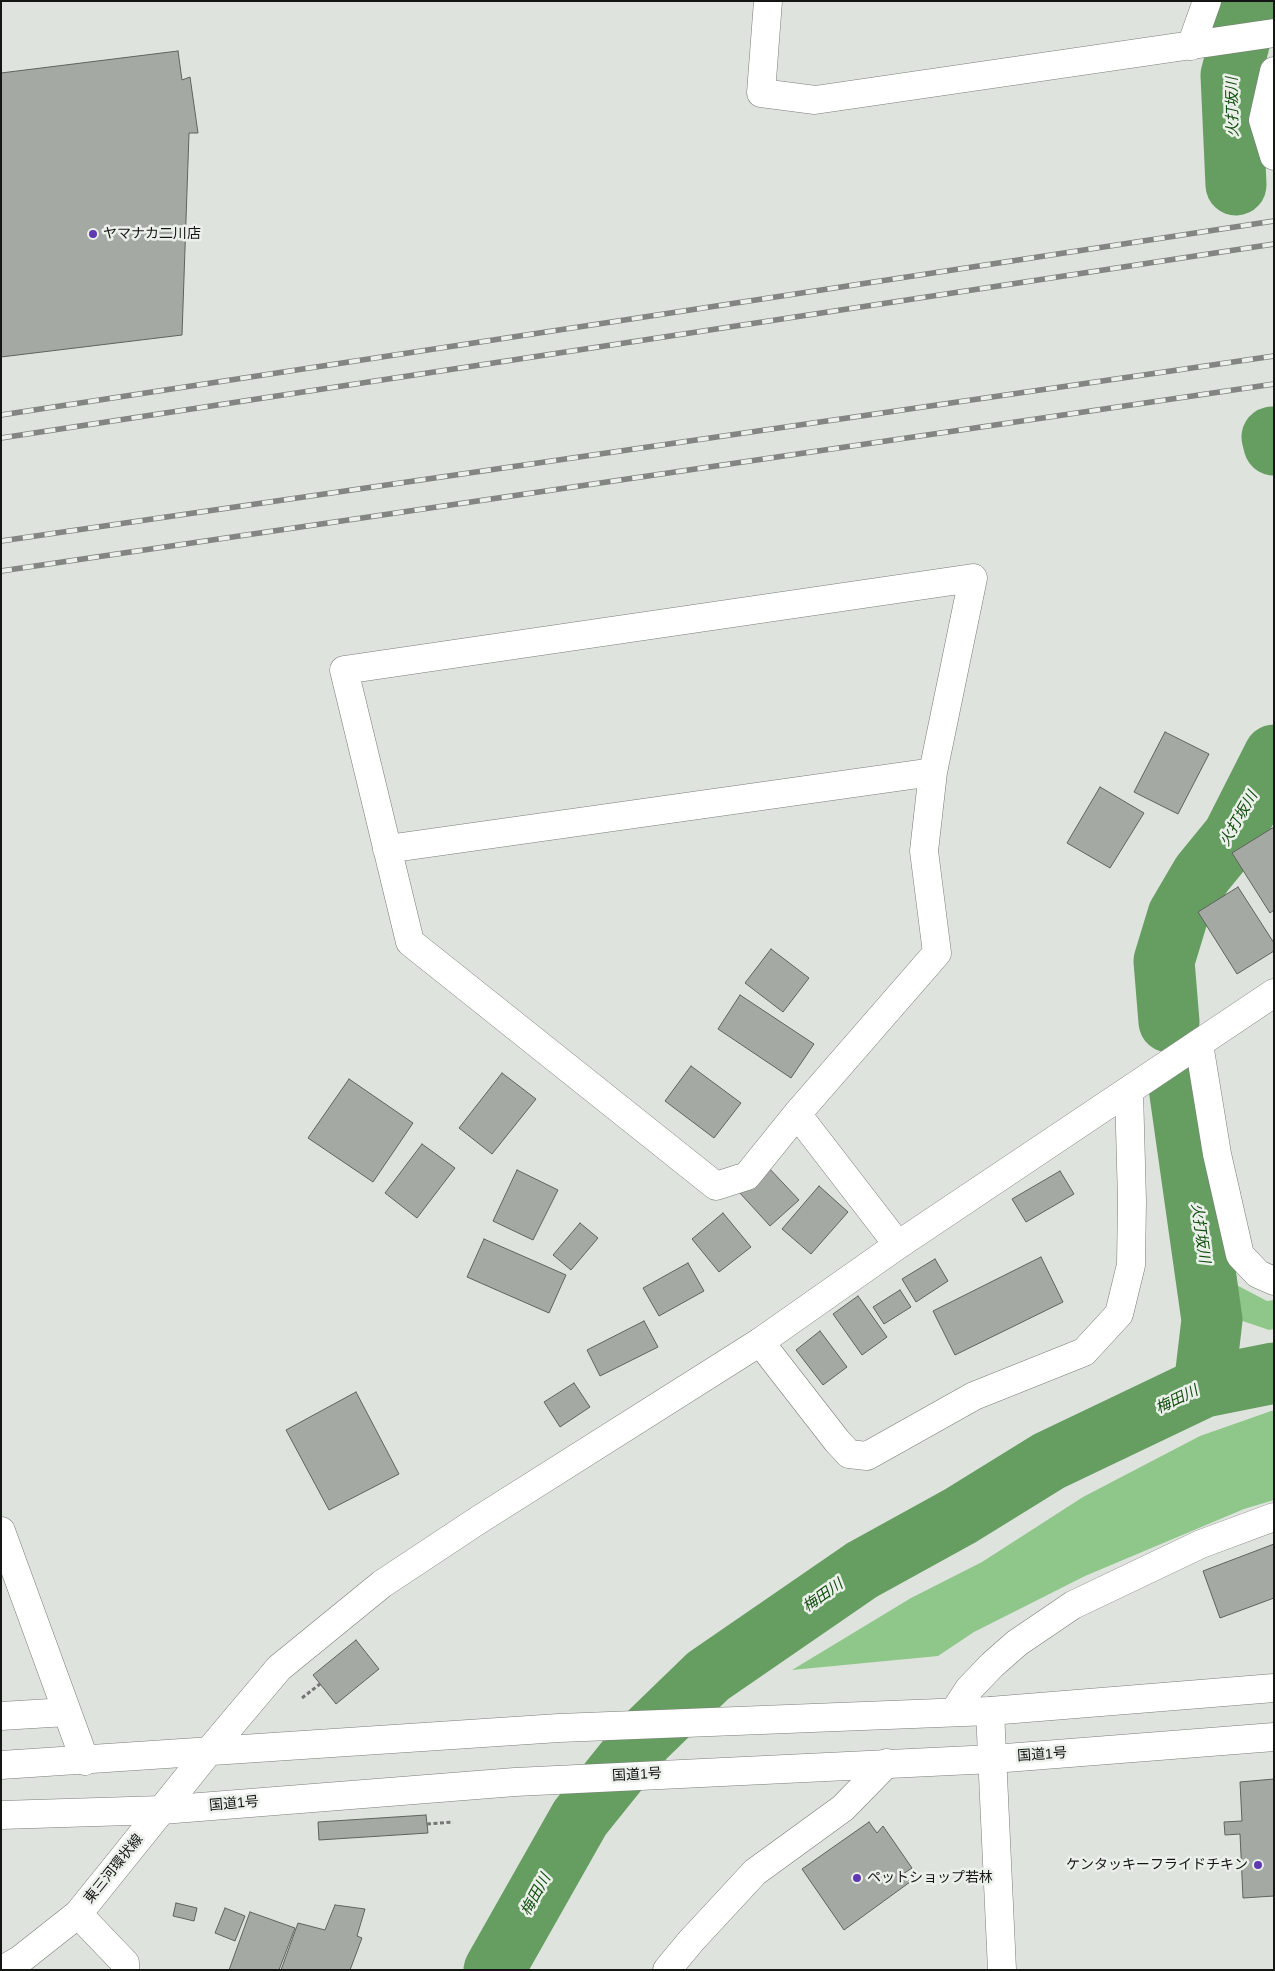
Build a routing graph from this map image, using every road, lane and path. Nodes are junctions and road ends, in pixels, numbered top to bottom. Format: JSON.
{"nodes":[{"id":1,"x":768,"y":1,"type":"edge"},
{"id":2,"x":1207,"y":1,"type":"edge"},
{"id":3,"x":1274,"y":33,"type":"edge"},
{"id":4,"x":1191,"y":46,"type":"junction"},
{"id":5,"x":1274,"y":70,"type":"edge"},
{"id":6,"x":1274,"y":156,"type":"edge"},
{"id":7,"x":933,"y":772,"type":"junction"},
{"id":8,"x":387,"y":849,"type":"junction"},
{"id":9,"x":1274,"y":993,"type":"edge"},
{"id":10,"x":1199,"y":1044,"type":"junction"},
{"id":11,"x":1129,"y":1091,"type":"junction"},
{"id":12,"x":797,"y":1114,"type":"junction"},
{"id":13,"x":898,"y":1245,"type":"junction"},
{"id":14,"x":1274,"y":1281,"type":"edge"},
{"id":15,"x":760,"y":1342,"type":"junction"},
{"id":16,"x":1274,"y":1517,"type":"edge"},
{"id":17,"x":1,"y":1531,"type":"edge"},
{"id":18,"x":320,"y":1684,"type":"dead end"},
{"id":19,"x":1274,"y":1688,"type":"edge"},
{"id":20,"x":302,"y":1698,"type":"dead end"},
{"id":21,"x":990,"y":1711,"type":"junction"},
{"id":22,"x":67,"y":1712,"type":"junction"},
{"id":23,"x":954,"y":1712,"type":"junction"},
{"id":24,"x":1,"y":1716,"type":"edge"},
{"id":25,"x":1274,"y":1737,"type":"edge"},
{"id":26,"x":210,"y":1751,"type":"junction"},
{"id":27,"x":993,"y":1758,"type":"junction"},
{"id":28,"x":85,"y":1761,"type":"junction"},
{"id":29,"x":875,"y":1763,"type":"junction"},
{"id":30,"x":1,"y":1765,"type":"edge"},
{"id":31,"x":162,"y":1810,"type":"junction"},
{"id":32,"x":1,"y":1815,"type":"edge"},
{"id":33,"x":453,"y":1822,"type":"dead end"},
{"id":34,"x":427,"y":1824,"type":"dead end"},
{"id":35,"x":78,"y":1914,"type":"junction"},
{"id":36,"x":2,"y":1970,"type":"edge"},
{"id":37,"x":125,"y":1970,"type":"edge"},
{"id":38,"x":667,"y":1970,"type":"edge"},
{"id":39,"x":1002,"y":1970,"type":"edge"}],
"edges":[{"from":1,"to":4,"type":"main road"},
{"from":2,"to":4,"type":"main road"},
{"from":3,"to":4,"type":"main road"},
{"from":5,"to":6,"type":"main road"},
{"from":7,"to":8,"type":"main road"},
{"from":7,"to":8,"type":"main road"},
{"from":7,"to":12,"type":"main road"},
{"from":8,"to":12,"type":"main road"},
{"from":9,"to":10,"type":"main road","name":"東三河環状線"},
{"from":10,"to":11,"type":"main road","name":"東三河環状線"},
{"from":10,"to":14,"type":"main road"},
{"from":11,"to":13,"type":"main road","name":"東三河環状線"},
{"from":11,"to":15,"type":"main road"},
{"from":12,"to":13,"type":"main road"},
{"from":13,"to":15,"type":"main road","name":"東三河環状線"},
{"from":15,"to":26,"type":"main road","name":"東三河環状線"},
{"from":16,"to":23,"type":"main road"},
{"from":17,"to":22,"type":"main road"},
{"from":18,"to":20,"type":"path"},
{"from":19,"to":21,"type":"main road"},
{"from":21,"to":23,"type":"main road"},
{"from":21,"to":27,"type":"main road"},
{"from":22,"to":24,"type":"main road"},
{"from":22,"to":28,"type":"main road"},
{"from":23,"to":26,"type":"main road"},
{"from":25,"to":27,"type":"main road","name":"国道1号"},
{"from":26,"to":28,"type":"main road"},
{"from":26,"to":31,"type":"main road","name":"東三河環状線"},
{"from":27,"to":29,"type":"main road","name":"国道1号"},
{"from":27,"to":39,"type":"main road"},
{"from":28,"to":30,"type":"main road"},
{"from":29,"to":31,"type":"main road","name":"国道1号"},
{"from":29,"to":38,"type":"main road"},
{"from":31,"to":32,"type":"main road","name":"国道1号"},
{"from":31,"to":35,"type":"main road","name":"東三河環状線"},
{"from":33,"to":34,"type":"path"},
{"from":35,"to":36,"type":"main road","name":"東三河環状線"},
{"from":35,"to":37,"type":"main road"}]}
